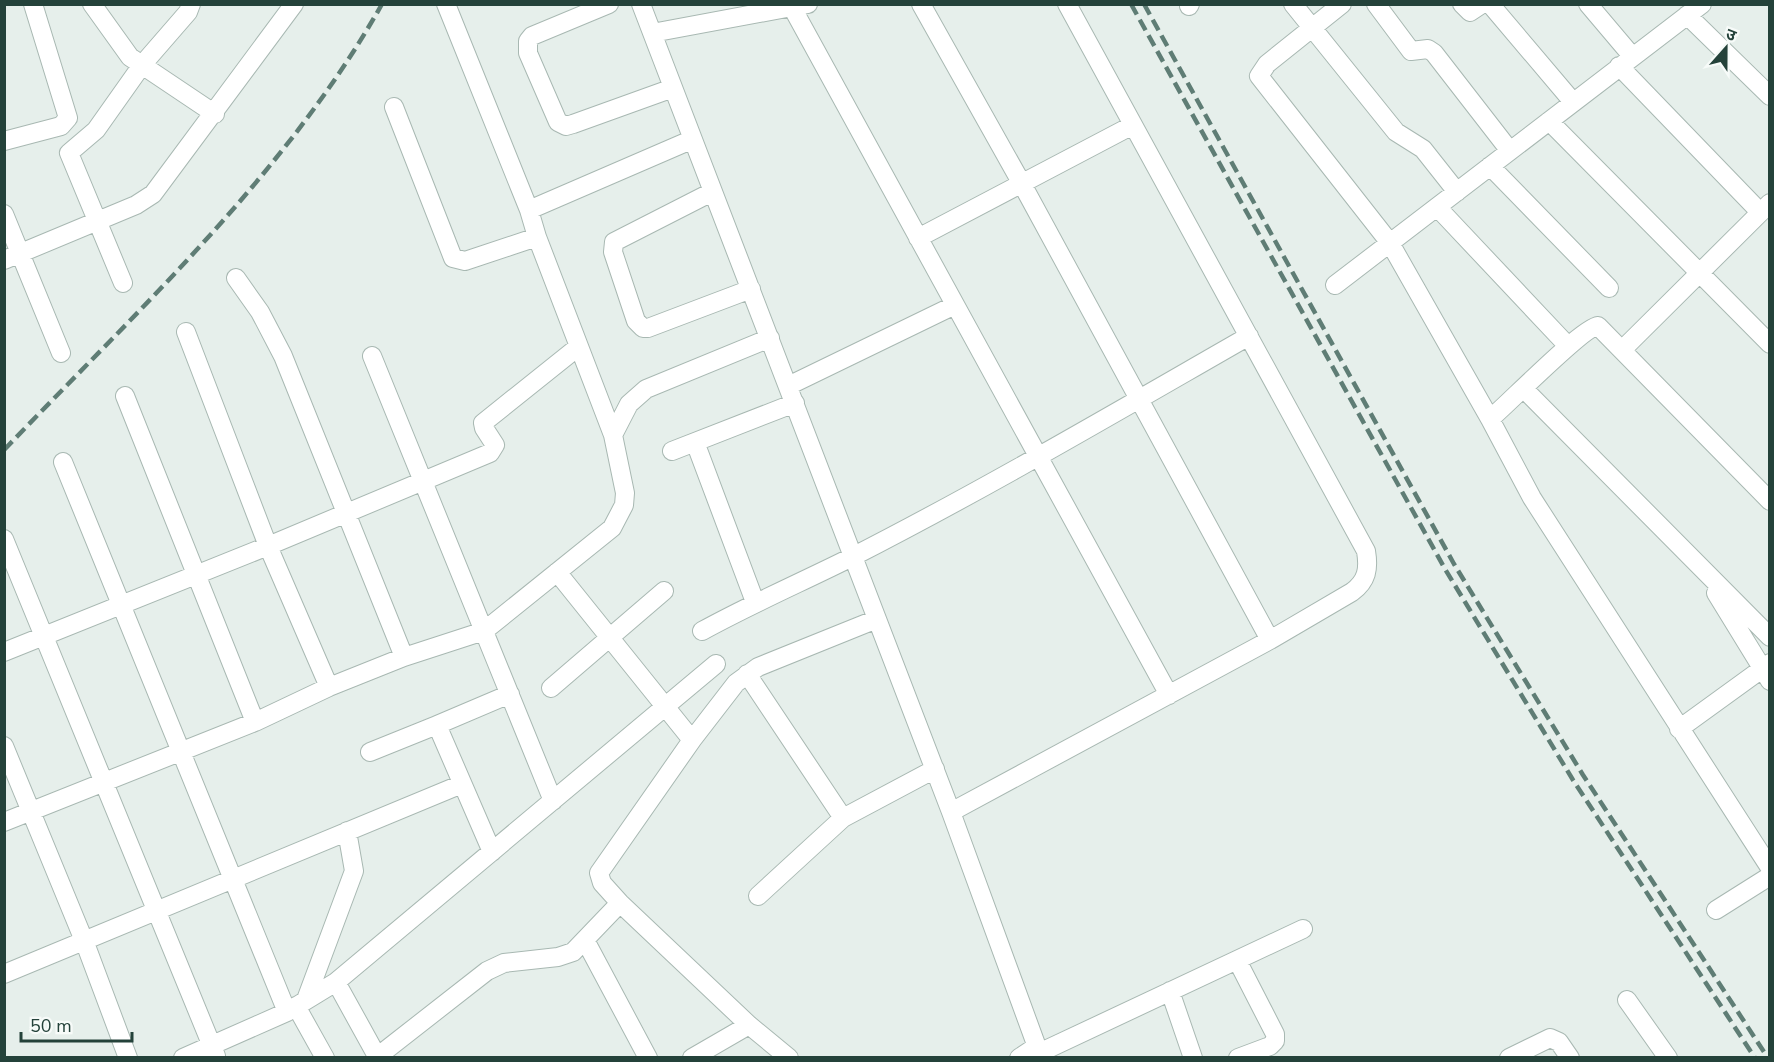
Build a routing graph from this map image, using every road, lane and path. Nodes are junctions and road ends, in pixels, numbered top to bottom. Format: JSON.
{"nodes":[{"id":1,"x":33,"y":4,"type":"edge"},
{"id":2,"x":92,"y":4,"type":"edge"},
{"id":3,"x":191,"y":4,"type":"edge"},
{"id":4,"x":294,"y":4,"type":"edge"},
{"id":5,"x":446,"y":4,"type":"edge"},
{"id":6,"x":609,"y":4,"type":"edge"},
{"id":7,"x":640,"y":4,"type":"edge"},
{"id":8,"x":921,"y":4,"type":"edge"},
{"id":9,"x":1067,"y":4,"type":"edge"},
{"id":10,"x":1293,"y":4,"type":"edge"},
{"id":11,"x":1342,"y":4,"type":"edge"},
{"id":12,"x":1376,"y":4,"type":"edge"},
{"id":13,"x":1462,"y":4,"type":"edge"},
{"id":14,"x":1482,"y":4,"type":"edge"},
{"id":15,"x":1490,"y":4,"type":"edge"},
{"id":16,"x":1702,"y":4,"type":"edge"},
{"id":17,"x":801,"y":6,"type":"edge"},
{"id":18,"x":1598,"y":8,"type":"edge"},
{"id":19,"x":1687,"y":15,"type":"junction"},
{"id":20,"x":1311,"y":28,"type":"junction"},
{"id":21,"x":652,"y":33,"type":"junction"},
{"id":22,"x":1626,"y":61,"type":"junction"},
{"id":23,"x":142,"y":65,"type":"junction"},
{"id":24,"x":673,"y":88,"type":"junction"},
{"id":25,"x":1770,"y":96,"type":"edge"},
{"id":26,"x":1573,"y":102,"type":"junction"},
{"id":27,"x":394,"y":107,"type":"dead end"},
{"id":28,"x":215,"y":114,"type":"junction"},
{"id":29,"x":1549,"y":121,"type":"junction"},
{"id":30,"x":1133,"y":125,"type":"junction"},
{"id":31,"x":691,"y":140,"type":"junction"},
{"id":32,"x":4,"y":141,"type":"edge"},
{"id":33,"x":1510,"y":151,"type":"junction"},
{"id":34,"x":1490,"y":166,"type":"junction"},
{"id":35,"x":1022,"y":184,"type":"junction"},
{"id":36,"x":712,"y":192,"type":"junction"},
{"id":37,"x":1456,"y":192,"type":"junction"},
{"id":38,"x":1437,"y":207,"type":"junction"},
{"id":39,"x":1765,"y":207,"type":"edge"},
{"id":40,"x":529,"y":210,"type":"junction"},
{"id":41,"x":4,"y":214,"type":"edge"},
{"id":42,"x":97,"y":222,"type":"junction"},
{"id":43,"x":537,"y":237,"type":"junction"},
{"id":44,"x":918,"y":238,"type":"junction"},
{"id":45,"x":1390,"y":243,"type":"junction"},
{"id":46,"x":12,"y":257,"type":"edge"},
{"id":47,"x":1699,"y":272,"type":"junction"},
{"id":48,"x":236,"y":278,"type":"dead end"},
{"id":49,"x":123,"y":283,"type":"dead end"},
{"id":50,"x":1335,"y":285,"type":"dead end"},
{"id":51,"x":1609,"y":288,"type":"dead end"},
{"id":52,"x":751,"y":289,"type":"junction"},
{"id":53,"x":955,"y":305,"type":"junction"},
{"id":54,"x":186,"y":332,"type":"dead end"},
{"id":55,"x":1250,"y":336,"type":"junction"},
{"id":56,"x":770,"y":338,"type":"junction"},
{"id":57,"x":1770,"y":344,"type":"edge"},
{"id":58,"x":1568,"y":346,"type":"junction"},
{"id":59,"x":578,"y":347,"type":"junction"},
{"id":60,"x":1622,"y":350,"type":"junction"},
{"id":61,"x":61,"y":353,"type":"dead end"},
{"id":62,"x":372,"y":356,"type":"dead end"},
{"id":63,"x":788,"y":386,"type":"junction"},
{"id":64,"x":1524,"y":389,"type":"junction"},
{"id":65,"x":125,"y":396,"type":"dead end"},
{"id":66,"x":1139,"y":399,"type":"junction"},
{"id":67,"x":795,"y":403,"type":"junction"},
{"id":68,"x":1491,"y":419,"type":"junction"},
{"id":69,"x":613,"y":435,"type":"junction"},
{"id":70,"x":695,"y":442,"type":"junction"},
{"id":71,"x":672,"y":451,"type":"dead end"},
{"id":72,"x":1038,"y":456,"type":"junction"},
{"id":73,"x":63,"y":462,"type":"dead end"},
{"id":74,"x":420,"y":481,"type":"junction"},
{"id":75,"x":1769,"y":499,"type":"edge"},
{"id":76,"x":347,"y":514,"type":"junction"},
{"id":77,"x":4,"y":539,"type":"edge"},
{"id":78,"x":268,"y":546,"type":"junction"},
{"id":79,"x":851,"y":557,"type":"junction"},
{"id":80,"x":1702,"y":569,"type":"junction"},
{"id":81,"x":557,"y":572,"type":"junction"},
{"id":82,"x":196,"y":576,"type":"junction"},
{"id":83,"x":664,"y":591,"type":"dead end"},
{"id":84,"x":755,"y":602,"type":"junction"},
{"id":85,"x":122,"y":606,"type":"junction"},
{"id":86,"x":877,"y":619,"type":"junction"},
{"id":87,"x":484,"y":631,"type":"junction"},
{"id":88,"x":702,"y":631,"type":"dead end"},
{"id":89,"x":44,"y":637,"type":"junction"},
{"id":90,"x":609,"y":637,"type":"junction"},
{"id":91,"x":1770,"y":637,"type":"edge"},
{"id":92,"x":1270,"y":640,"type":"junction"},
{"id":93,"x":4,"y":652,"type":"edge"},
{"id":94,"x":404,"y":657,"type":"junction"},
{"id":95,"x":716,"y":664,"type":"dead end"},
{"id":96,"x":1767,"y":672,"type":"edge"},
{"id":97,"x":747,"y":674,"type":"junction"},
{"id":98,"x":329,"y":687,"type":"junction"},
{"id":99,"x":551,"y":688,"type":"dead end"},
{"id":100,"x":510,"y":694,"type":"junction"},
{"id":101,"x":1169,"y":695,"type":"junction"},
{"id":102,"x":664,"y":707,"type":"junction"},
{"id":103,"x":255,"y":722,"type":"junction"},
{"id":104,"x":437,"y":725,"type":"junction"},
{"id":105,"x":1679,"y":729,"type":"junction"},
{"id":106,"x":692,"y":740,"type":"junction"},
{"id":107,"x":4,"y":746,"type":"edge"},
{"id":108,"x":181,"y":752,"type":"junction"},
{"id":109,"x":370,"y":752,"type":"dead end"},
{"id":110,"x":935,"y":769,"type":"junction"},
{"id":111,"x":104,"y":783,"type":"junction"},
{"id":112,"x":462,"y":784,"type":"junction"},
{"id":113,"x":553,"y":801,"type":"junction"},
{"id":114,"x":33,"y":811,"type":"junction"},
{"id":115,"x":951,"y":812,"type":"junction"},
{"id":116,"x":843,"y":818,"type":"junction"},
{"id":117,"x":4,"y":822,"type":"edge"},
{"id":118,"x":347,"y":831,"type":"junction"},
{"id":119,"x":492,"y":852,"type":"junction"},
{"id":120,"x":1770,"y":868,"type":"edge"},
{"id":121,"x":1770,"y":876,"type":"edge"},
{"id":122,"x":233,"y":878,"type":"junction"},
{"id":123,"x":758,"y":896,"type":"dead end"},
{"id":124,"x":620,"y":903,"type":"junction"},
{"id":125,"x":1716,"y":910,"type":"dead end"},
{"id":126,"x":157,"y":911,"type":"junction"},
{"id":127,"x":1303,"y":929,"type":"dead end"},
{"id":128,"x":585,"y":940,"type":"junction"},
{"id":129,"x":85,"y":943,"type":"junction"},
{"id":130,"x":1237,"y":960,"type":"junction"},
{"id":131,"x":4,"y":974,"type":"edge"},
{"id":132,"x":336,"y":982,"type":"junction"},
{"id":133,"x":1170,"y":991,"type":"junction"},
{"id":134,"x":1627,"y":1000,"type":"dead end"},
{"id":135,"x":297,"y":1005,"type":"junction"},
{"id":136,"x":749,"y":1025,"type":"junction"},
{"id":137,"x":214,"y":1052,"type":"edge"},
{"id":138,"x":1039,"y":1052,"type":"edge"},
{"id":139,"x":377,"y":1057,"type":"edge"},
{"id":140,"x":128,"y":1058,"type":"edge"},
{"id":141,"x":183,"y":1058,"type":"edge"},
{"id":142,"x":325,"y":1058,"type":"edge"},
{"id":143,"x":648,"y":1058,"type":"edge"},
{"id":144,"x":692,"y":1058,"type":"edge"},
{"id":145,"x":789,"y":1058,"type":"edge"},
{"id":146,"x":1019,"y":1058,"type":"edge"},
{"id":147,"x":1193,"y":1058,"type":"edge"},
{"id":148,"x":1238,"y":1058,"type":"edge"},
{"id":149,"x":1509,"y":1058,"type":"edge"},
{"id":150,"x":1570,"y":1058,"type":"edge"},
{"id":151,"x":1668,"y":1058,"type":"edge"}],
"edges":[{"from":1,"to":32,"type":"street"},
{"from":2,"to":23,"type":"street"},
{"from":3,"to":23,"type":"street"},
{"from":4,"to":28,"type":"street"},
{"from":5,"to":40,"type":"street"},
{"from":6,"to":24,"type":"street"},
{"from":7,"to":21,"type":"street"},
{"from":8,"to":35,"type":"street"},
{"from":9,"to":30,"type":"street"},
{"from":10,"to":20,"type":"street"},
{"from":11,"to":20,"type":"street"},
{"from":12,"to":33,"type":"street"},
{"from":13,"to":14,"type":"street"},
{"from":15,"to":26,"type":"street"},
{"from":16,"to":19,"type":"street"},
{"from":17,"to":21,"type":"street"},
{"from":17,"to":44,"type":"street"},
{"from":18,"to":22,"type":"street"},
{"from":19,"to":22,"type":"street"},
{"from":19,"to":25,"type":"street"},
{"from":20,"to":37,"type":"street"},
{"from":20,"to":45,"type":"street"},
{"from":21,"to":24,"type":"street"},
{"from":22,"to":26,"type":"street"},
{"from":22,"to":39,"type":"street"},
{"from":23,"to":28,"type":"street"},
{"from":23,"to":42,"type":"street"},
{"from":24,"to":31,"type":"street"},
{"from":26,"to":29,"type":"street"},
{"from":27,"to":43,"type":"street"},
{"from":28,"to":42,"type":"street"},
{"from":29,"to":33,"type":"street"},
{"from":29,"to":47,"type":"street"},
{"from":30,"to":35,"type":"street"},
{"from":30,"to":55,"type":"street"},
{"from":31,"to":36,"type":"street"},
{"from":31,"to":40,"type":"street"},
{"from":33,"to":34,"type":"street"},
{"from":34,"to":37,"type":"street"},
{"from":34,"to":51,"type":"street"},
{"from":35,"to":44,"type":"street"},
{"from":35,"to":66,"type":"street"},
{"from":36,"to":52,"type":"street"},
{"from":36,"to":52,"type":"street"},
{"from":37,"to":38,"type":"street"},
{"from":38,"to":45,"type":"street"},
{"from":38,"to":58,"type":"street"},
{"from":39,"to":47,"type":"street"},
{"from":40,"to":43,"type":"street"},
{"from":41,"to":46,"type":"street"},
{"from":42,"to":46,"type":"street"},
{"from":42,"to":49,"type":"street"},
{"from":43,"to":59,"type":"street"},
{"from":44,"to":53,"type":"street"},
{"from":45,"to":50,"type":"street"},
{"from":45,"to":68,"type":"street"},
{"from":46,"to":61,"type":"street"},
{"from":47,"to":57,"type":"street"},
{"from":47,"to":60,"type":"street"},
{"from":48,"to":76,"type":"street"},
{"from":52,"to":56,"type":"street"},
{"from":53,"to":63,"type":"street"},
{"from":53,"to":72,"type":"street"},
{"from":54,"to":78,"type":"street"},
{"from":55,"to":66,"type":"street"},
{"from":55,"to":92,"type":"street"},
{"from":56,"to":63,"type":"street"},
{"from":56,"to":69,"type":"street"},
{"from":58,"to":60,"type":"street"},
{"from":58,"to":64,"type":"street"},
{"from":59,"to":69,"type":"street"},
{"from":59,"to":74,"type":"street"},
{"from":60,"to":75,"type":"street"},
{"from":62,"to":74,"type":"street"},
{"from":63,"to":67,"type":"street"},
{"from":64,"to":68,"type":"street"},
{"from":64,"to":80,"type":"street"},
{"from":65,"to":82,"type":"street"},
{"from":66,"to":72,"type":"street"},
{"from":66,"to":92,"type":"street"},
{"from":67,"to":70,"type":"street"},
{"from":67,"to":79,"type":"street"},
{"from":68,"to":105,"type":"street"},
{"from":69,"to":81,"type":"street"},
{"from":70,"to":71,"type":"street"},
{"from":70,"to":84,"type":"street"},
{"from":72,"to":79,"type":"street"},
{"from":72,"to":101,"type":"street"},
{"from":73,"to":85,"type":"street"},
{"from":74,"to":76,"type":"street"},
{"from":74,"to":87,"type":"street"},
{"from":76,"to":78,"type":"street"},
{"from":76,"to":94,"type":"street"},
{"from":77,"to":89,"type":"street"},
{"from":78,"to":82,"type":"street"},
{"from":78,"to":98,"type":"street"},
{"from":79,"to":84,"type":"street"},
{"from":79,"to":86,"type":"street"},
{"from":80,"to":91,"type":"street"},
{"from":80,"to":96,"type":"street"},
{"from":81,"to":87,"type":"street"},
{"from":81,"to":90,"type":"street"},
{"from":82,"to":85,"type":"street"},
{"from":82,"to":103,"type":"street"},
{"from":83,"to":90,"type":"street"},
{"from":84,"to":88,"type":"street"},
{"from":85,"to":89,"type":"street"},
{"from":85,"to":108,"type":"street"},
{"from":86,"to":97,"type":"street"},
{"from":86,"to":110,"type":"street"},
{"from":87,"to":94,"type":"street"},
{"from":87,"to":100,"type":"street"},
{"from":89,"to":93,"type":"street"},
{"from":89,"to":111,"type":"street"},
{"from":90,"to":99,"type":"street"},
{"from":90,"to":102,"type":"street"},
{"from":92,"to":101,"type":"street"},
{"from":94,"to":98,"type":"street"},
{"from":95,"to":102,"type":"street"},
{"from":96,"to":105,"type":"street"},
{"from":97,"to":106,"type":"street"},
{"from":97,"to":116,"type":"street"},
{"from":98,"to":103,"type":"street"},
{"from":100,"to":104,"type":"street"},
{"from":100,"to":113,"type":"street"},
{"from":101,"to":115,"type":"street"},
{"from":102,"to":106,"type":"street"},
{"from":102,"to":113,"type":"street"},
{"from":103,"to":108,"type":"street"},
{"from":104,"to":109,"type":"street"},
{"from":104,"to":112,"type":"street"},
{"from":105,"to":120,"type":"street"},
{"from":106,"to":124,"type":"street"},
{"from":107,"to":114,"type":"street"},
{"from":108,"to":111,"type":"street"},
{"from":108,"to":122,"type":"street"},
{"from":110,"to":115,"type":"street"},
{"from":110,"to":116,"type":"street"},
{"from":111,"to":114,"type":"street"},
{"from":111,"to":126,"type":"street"},
{"from":112,"to":118,"type":"street"},
{"from":112,"to":119,"type":"street"},
{"from":113,"to":119,"type":"street"},
{"from":114,"to":117,"type":"street"},
{"from":114,"to":129,"type":"street"},
{"from":115,"to":138,"type":"street"},
{"from":116,"to":123,"type":"street"},
{"from":118,"to":122,"type":"street"},
{"from":118,"to":135,"type":"street"},
{"from":119,"to":132,"type":"street"},
{"from":121,"to":125,"type":"street"},
{"from":122,"to":126,"type":"street"},
{"from":122,"to":135,"type":"street"},
{"from":124,"to":128,"type":"street"},
{"from":124,"to":136,"type":"street"},
{"from":126,"to":129,"type":"street"},
{"from":126,"to":137,"type":"street"},
{"from":127,"to":130,"type":"street"},
{"from":128,"to":139,"type":"street"},
{"from":128,"to":143,"type":"street"},
{"from":129,"to":131,"type":"street"},
{"from":129,"to":140,"type":"street"},
{"from":130,"to":133,"type":"street"},
{"from":130,"to":148,"type":"street"},
{"from":132,"to":135,"type":"street"},
{"from":132,"to":139,"type":"street"},
{"from":133,"to":138,"type":"street"},
{"from":133,"to":147,"type":"street"},
{"from":134,"to":151,"type":"street"},
{"from":135,"to":137,"type":"street"},
{"from":135,"to":142,"type":"street"},
{"from":136,"to":144,"type":"street"},
{"from":136,"to":145,"type":"street"},
{"from":137,"to":141,"type":"street"},
{"from":138,"to":146,"type":"street"},
{"from":149,"to":150,"type":"street"}]}
